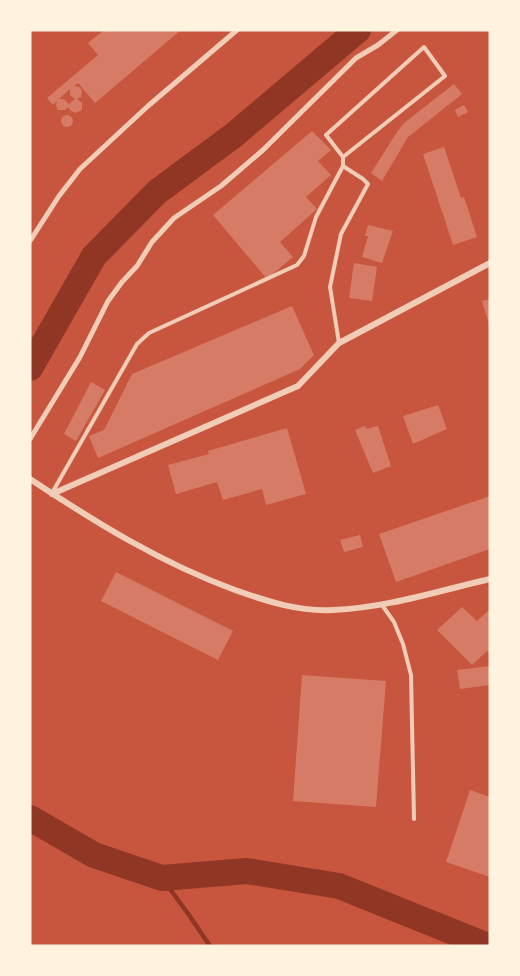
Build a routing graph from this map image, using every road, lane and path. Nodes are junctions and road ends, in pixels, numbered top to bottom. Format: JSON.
{"nodes":[{"id":1,"x":237,"y":30,"type":"edge"},
{"id":2,"x":397,"y":30,"type":"edge"},
{"id":3,"x":343,"y":157,"type":"junction"},
{"id":4,"x":343,"y":166,"type":"junction"},
{"id":5,"x":30,"y":241,"type":"edge"},
{"id":6,"x":490,"y":263,"type":"edge"},
{"id":7,"x":339,"y":344,"type":"junction"},
{"id":8,"x":30,"y":439,"type":"edge"},
{"id":9,"x":30,"y":479,"type":"edge"},
{"id":10,"x":52,"y":494,"type":"junction"},
{"id":11,"x":490,"y":579,"type":"edge"},
{"id":12,"x":382,"y":605,"type":"junction"},
{"id":13,"x":414,"y":819,"type":"dead end"}],
"edges":[{"from":1,"to":5,"type":"street"},
{"from":2,"to":8,"type":"street"},
{"from":3,"to":3,"type":"lane"},
{"from":3,"to":4,"type":"lane"},
{"from":4,"to":7,"type":"lane"},
{"from":4,"to":10,"type":"lane"},
{"from":6,"to":7,"type":"street"},
{"from":7,"to":10,"type":"street"},
{"from":9,"to":10,"type":"street"},
{"from":10,"to":12,"type":"street"},
{"from":11,"to":12,"type":"street"},
{"from":12,"to":13,"type":"lane"}]}
